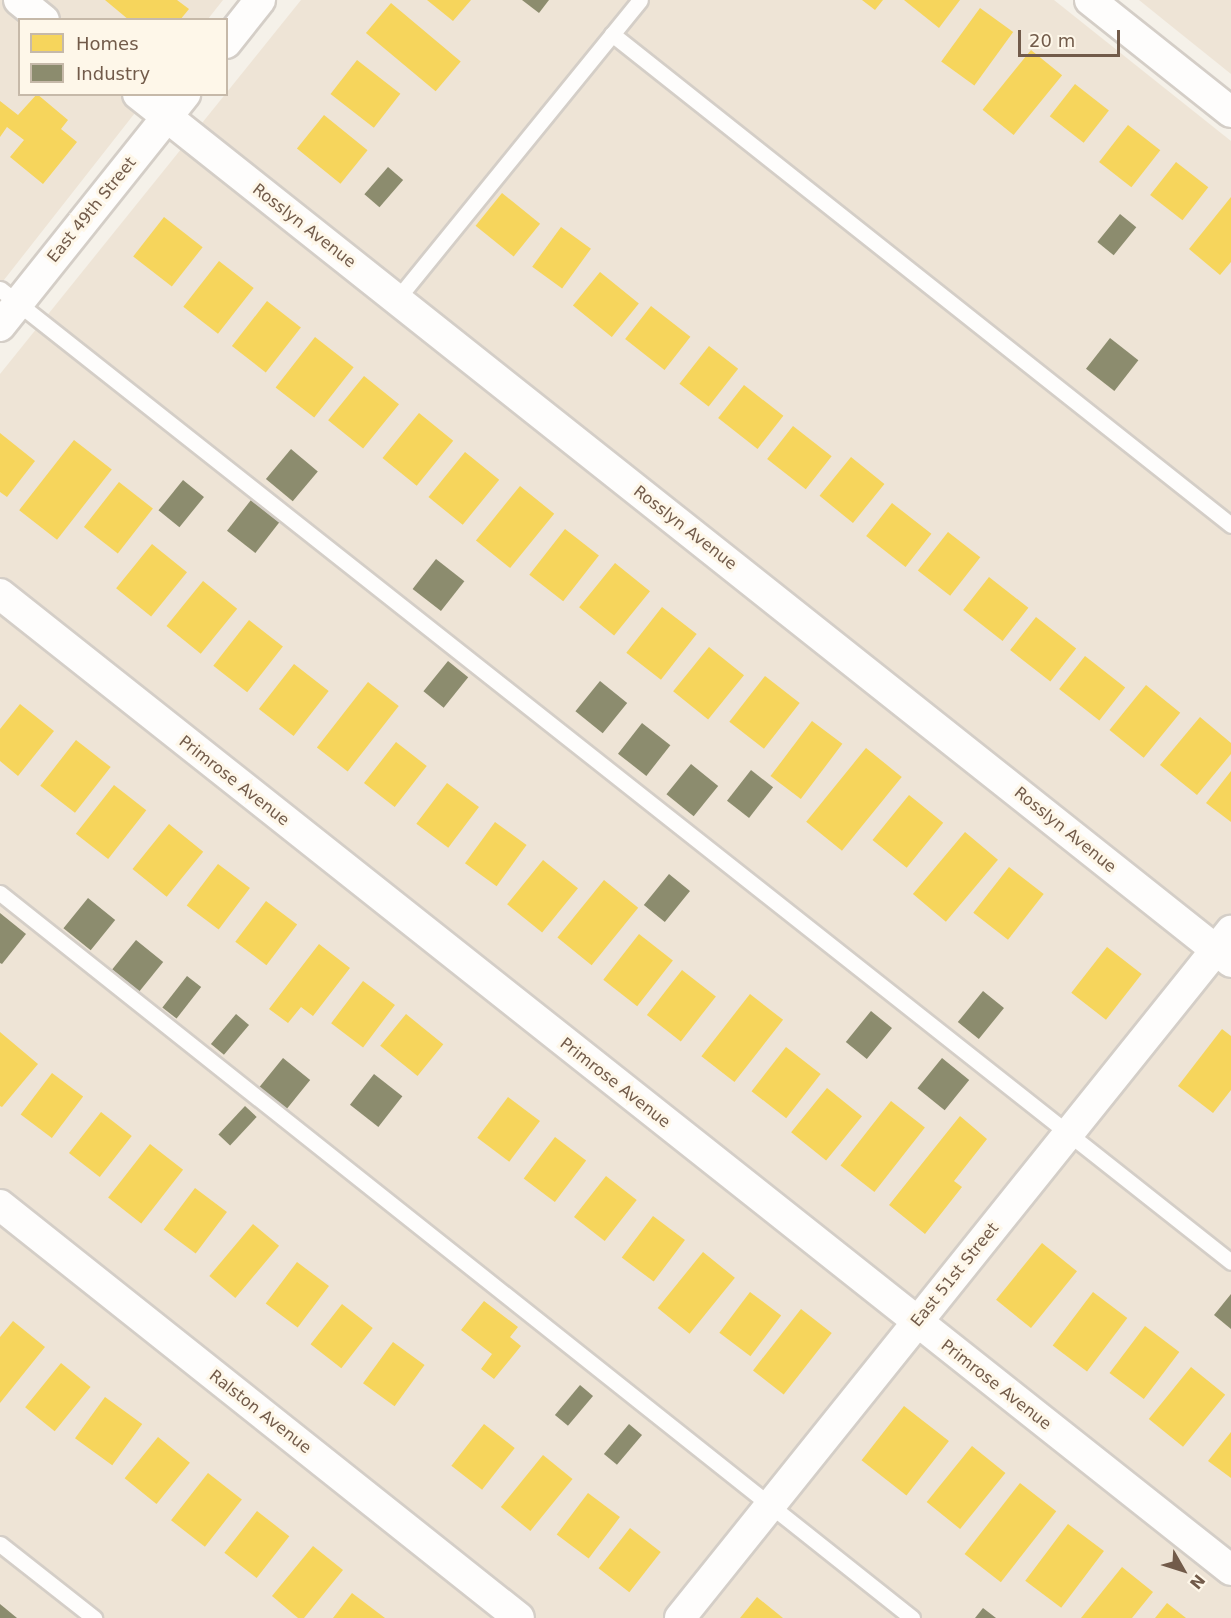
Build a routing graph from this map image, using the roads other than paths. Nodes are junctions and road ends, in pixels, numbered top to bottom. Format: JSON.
{"nodes":[{"id":1,"x":19,"y":0,"type":"edge"},
{"id":2,"x":260,"y":0,"type":"edge"},
{"id":3,"x":640,"y":0,"type":"edge"},
{"id":4,"x":1090,"y":0,"type":"edge"},
{"id":5,"x":42,"y":18,"type":"edge"},
{"id":6,"x":612,"y":34,"type":"junction"},
{"id":7,"x":228,"y":40,"type":"edge"},
{"id":8,"x":144,"y":96,"type":"edge"},
{"id":9,"x":176,"y":106,"type":"edge"},
{"id":10,"x":1231,"y":112,"type":"edge"},
{"id":11,"x":397,"y":299,"type":"junction"},
{"id":12,"x":6,"y":306,"type":"edge"},
{"id":13,"x":1231,"y":525,"type":"edge"},
{"id":14,"x":0,"y":594,"type":"edge"},
{"id":15,"x":0,"y":892,"type":"edge"},
{"id":16,"x":1226,"y":948,"type":"edge"},
{"id":17,"x":1069,"y":1132,"type":"junction"},
{"id":18,"x":0,"y":1205,"type":"edge"},
{"id":19,"x":1231,"y":1262,"type":"edge"},
{"id":20,"x":917,"y":1323,"type":"junction"},
{"id":21,"x":770,"y":1505,"type":"junction"},
{"id":22,"x":0,"y":1544,"type":"edge"},
{"id":23,"x":1231,"y":1570,"type":"edge"},
{"id":24,"x":94,"y":1618,"type":"edge"},
{"id":25,"x":519,"y":1618,"type":"edge"},
{"id":26,"x":680,"y":1618,"type":"edge"},
{"id":27,"x":912,"y":1618,"type":"edge"}],
"edges":[{"from":1,"to":5,"type":"street"},
{"from":2,"to":7,"type":"street"},
{"from":3,"to":6,"type":"lane"},
{"from":4,"to":10,"type":"street"},
{"from":6,"to":11,"type":"lane"},
{"from":6,"to":13,"type":"lane"},
{"from":8,"to":9,"type":"street","name":"Rosslyn Avenue"},
{"from":9,"to":11,"type":"street","name":"Rosslyn Avenue"},
{"from":9,"to":12,"type":"street","name":"East 49th Street"},
{"from":11,"to":16,"type":"street","name":"Rosslyn Avenue"},
{"from":12,"to":17,"type":"lane"},
{"from":14,"to":20,"type":"street","name":"Primrose Avenue"},
{"from":15,"to":21,"type":"lane"},
{"from":16,"to":17,"type":"street","name":"East 51st Street"},
{"from":17,"to":19,"type":"lane"},
{"from":17,"to":20,"type":"street","name":"East 51st Street"},
{"from":18,"to":25,"type":"street","name":"Ralston Avenue"},
{"from":20,"to":21,"type":"street","name":"East 51st Street"},
{"from":20,"to":23,"type":"street","name":"Primrose Avenue"},
{"from":21,"to":26,"type":"street","name":"East 51st Street"},
{"from":21,"to":27,"type":"lane"},
{"from":22,"to":24,"type":"lane"}]}
